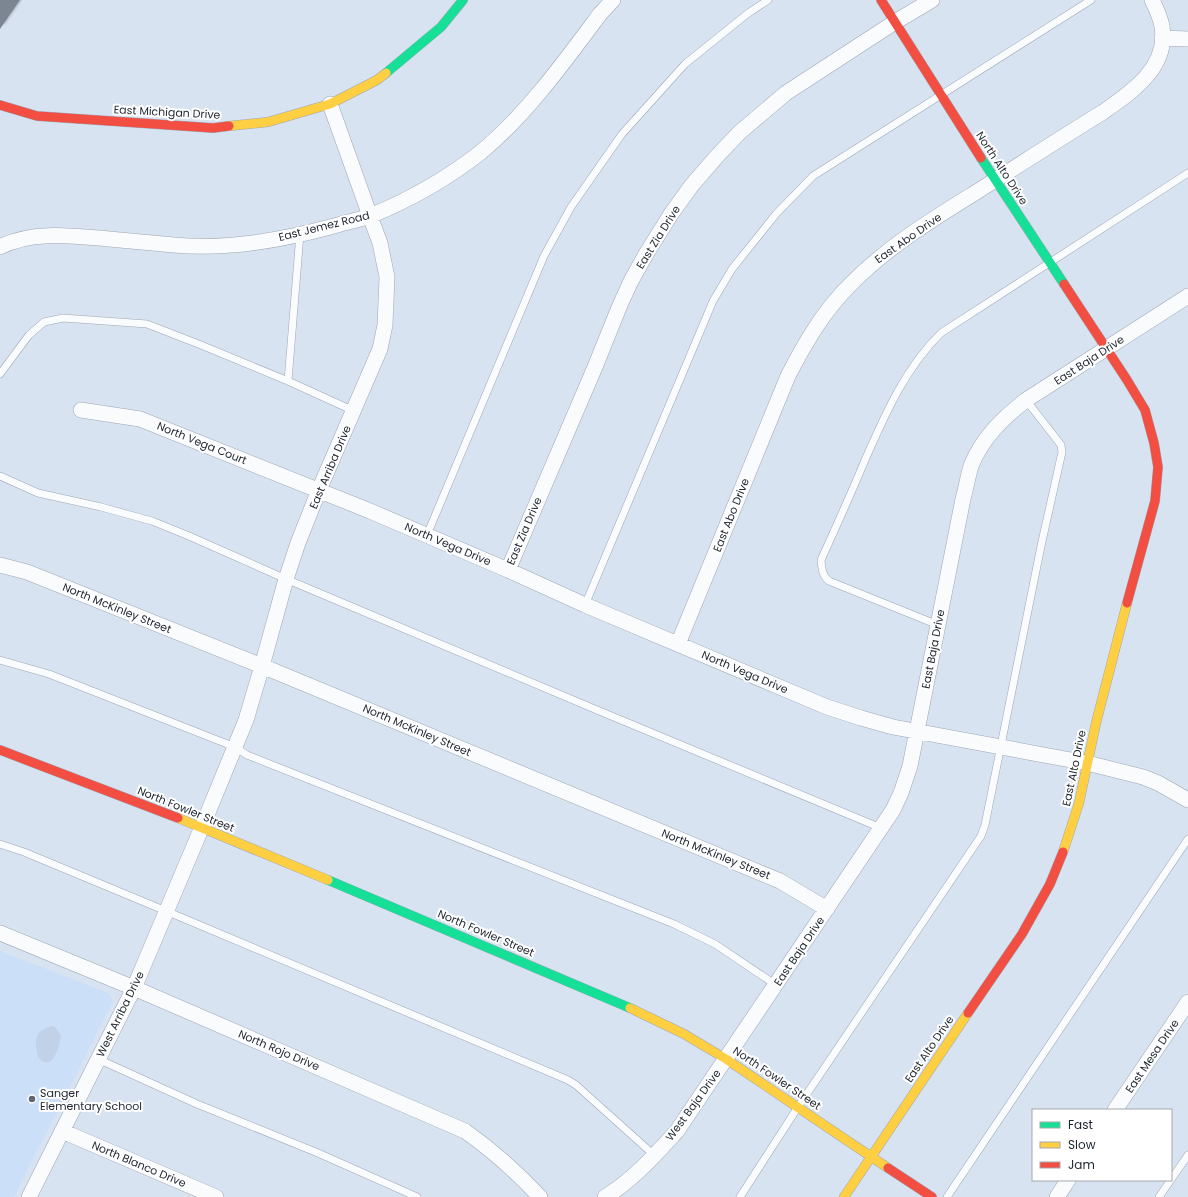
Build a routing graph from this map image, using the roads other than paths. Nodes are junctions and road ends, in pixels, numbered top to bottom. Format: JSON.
{"nodes":[{"id":1,"x":463,"y":0,"type":"edge"},
{"id":2,"x":613,"y":0,"type":"edge"},
{"id":3,"x":768,"y":0,"type":"edge"},
{"id":4,"x":881,"y":0,"type":"edge"},
{"id":5,"x":932,"y":0,"type":"edge"},
{"id":6,"x":1091,"y":0,"type":"edge"},
{"id":7,"x":1152,"y":0,"type":"edge"},
{"id":8,"x":895,"y":22,"type":"junction"},
{"id":9,"x":1162,"y":38,"type":"junction"},
{"id":10,"x":1188,"y":40,"type":"edge"},
{"id":11,"x":941,"y":95,"type":"junction"},
{"id":12,"x":330,"y":104,"type":"junction"},
{"id":13,"x":0,"y":105,"type":"edge"},
{"id":14,"x":1188,"y":173,"type":"edge"},
{"id":15,"x":995,"y":180,"type":"junction"},
{"id":16,"x":370,"y":216,"type":"junction"},
{"id":17,"x":300,"y":234,"type":"junction"},
{"id":18,"x":0,"y":247,"type":"edge"},
{"id":19,"x":1050,"y":263,"type":"junction"},
{"id":20,"x":1188,"y":296,"type":"edge"},
{"id":21,"x":1106,"y":348,"type":"junction"},
{"id":22,"x":0,"y":374,"type":"edge"},
{"id":23,"x":288,"y":381,"type":"junction"},
{"id":24,"x":1026,"y":400,"type":"junction"},
{"id":25,"x":81,"y":410,"type":"dead end"},
{"id":26,"x":354,"y":411,"type":"junction"},
{"id":27,"x":0,"y":476,"type":"edge"},
{"id":28,"x":319,"y":490,"type":"junction"},
{"id":29,"x":427,"y":535,"type":"junction"},
{"id":30,"x":0,"y":565,"type":"edge"},
{"id":31,"x":508,"y":570,"type":"junction"},
{"id":32,"x":286,"y":579,"type":"junction"},
{"id":33,"x":585,"y":605,"type":"junction"},
{"id":34,"x":938,"y":625,"type":"junction"},
{"id":35,"x":678,"y":644,"type":"junction"},
{"id":36,"x":0,"y":660,"type":"edge"},
{"id":37,"x":262,"y":666,"type":"junction"},
{"id":38,"x":917,"y":732,"type":"junction"},
{"id":39,"x":235,"y":747,"type":"junction"},
{"id":40,"x":1000,"y":748,"type":"junction"},
{"id":41,"x":0,"y":750,"type":"edge"},
{"id":42,"x":1088,"y":763,"type":"junction"},
{"id":43,"x":1188,"y":800,"type":"edge"},
{"id":44,"x":202,"y":827,"type":"junction"},
{"id":45,"x":881,"y":828,"type":"junction"},
{"id":46,"x":1188,"y":839,"type":"edge"},
{"id":47,"x":0,"y":844,"type":"edge"},
{"id":48,"x":827,"y":909,"type":"junction"},
{"id":49,"x":166,"y":911,"type":"junction"},
{"id":50,"x":0,"y":933,"type":"edge"},
{"id":51,"x":776,"y":985,"type":"junction"},
{"id":52,"x":134,"y":988,"type":"junction"},
{"id":53,"x":1188,"y":1002,"type":"edge"},
{"id":54,"x":98,"y":1059,"type":"junction"},
{"id":55,"x":726,"y":1059,"type":"junction"},
{"id":56,"x":798,"y":1106,"type":"junction"},
{"id":57,"x":1116,"y":1109,"type":"edge"},
{"id":58,"x":62,"y":1131,"type":"junction"},
{"id":59,"x":654,"y":1155,"type":"junction"},
{"id":60,"x":1188,"y":1155,"type":"edge"},
{"id":61,"x":872,"y":1156,"type":"junction"},
{"id":62,"x":1172,"y":1178,"type":"edge"},
{"id":63,"x":1067,"y":1181,"type":"edge"},
{"id":64,"x":1170,"y":1181,"type":"edge"},
{"id":65,"x":29,"y":1197,"type":"edge"},
{"id":66,"x":216,"y":1197,"type":"edge"},
{"id":67,"x":417,"y":1197,"type":"edge"},
{"id":68,"x":540,"y":1197,"type":"edge"},
{"id":69,"x":605,"y":1197,"type":"edge"},
{"id":70,"x":740,"y":1197,"type":"edge"},
{"id":71,"x":844,"y":1197,"type":"edge"},
{"id":72,"x":932,"y":1197,"type":"edge"},
{"id":73,"x":948,"y":1197,"type":"edge"},
{"id":74,"x":1057,"y":1197,"type":"edge"},
{"id":75,"x":1159,"y":1197,"type":"edge"}],
"edges":[{"from":1,"to":12,"type":"street","name":"East Michigan Drive"},
{"from":2,"to":16,"type":"street","name":"East Jemez Road"},
{"from":3,"to":29,"type":"lane"},
{"from":4,"to":8,"type":"street","name":"North Alto Drive"},
{"from":5,"to":8,"type":"street","name":"East Zia Drive"},
{"from":6,"to":11,"type":"lane"},
{"from":7,"to":9,"type":"street","name":"East Abo Drive"},
{"from":8,"to":11,"type":"street","name":"North Alto Drive"},
{"from":8,"to":31,"type":"street","name":"East Zia Drive"},
{"from":9,"to":10,"type":"street"},
{"from":9,"to":15,"type":"street","name":"East Abo Drive"},
{"from":11,"to":15,"type":"street","name":"North Alto Drive"},
{"from":11,"to":33,"type":"lane"},
{"from":12,"to":13,"type":"street","name":"East Michigan Drive"},
{"from":12,"to":16,"type":"street","name":"East Arriba Drive"},
{"from":14,"to":19,"type":"lane"},
{"from":15,"to":19,"type":"street","name":"North Alto Drive"},
{"from":15,"to":35,"type":"street","name":"East Abo Drive"},
{"from":16,"to":17,"type":"street","name":"East Jemez Road"},
{"from":16,"to":26,"type":"street","name":"East Arriba Drive"},
{"from":17,"to":18,"type":"street","name":"East Jemez Road"},
{"from":17,"to":23,"type":"lane"},
{"from":19,"to":21,"type":"street","name":"North Alto Drive"},
{"from":19,"to":34,"type":"lane"},
{"from":20,"to":21,"type":"street","name":"East Baja Drive"},
{"from":21,"to":24,"type":"street","name":"East Baja Drive"},
{"from":21,"to":42,"type":"street","name":"East Alto Drive"},
{"from":22,"to":23,"type":"lane"},
{"from":23,"to":26,"type":"lane"},
{"from":24,"to":34,"type":"street","name":"East Baja Drive"},
{"from":24,"to":40,"type":"lane"},
{"from":25,"to":28,"type":"street","name":"North Vega Court"},
{"from":26,"to":28,"type":"street","name":"East Arriba Drive"},
{"from":27,"to":32,"type":"lane"},
{"from":28,"to":29,"type":"street","name":"North Vega Drive"},
{"from":28,"to":32,"type":"street","name":"East Arriba Drive"},
{"from":29,"to":31,"type":"street","name":"North Vega Drive"},
{"from":30,"to":37,"type":"street","name":"North McKinley Street"},
{"from":31,"to":33,"type":"street","name":"North Vega Drive"},
{"from":32,"to":37,"type":"street","name":"East Arriba Drive"},
{"from":32,"to":45,"type":"lane"},
{"from":33,"to":35,"type":"street","name":"North Vega Drive"},
{"from":34,"to":38,"type":"street","name":"East Baja Drive"},
{"from":35,"to":38,"type":"street","name":"North Vega Drive"},
{"from":36,"to":39,"type":"lane"},
{"from":37,"to":39,"type":"street","name":"East Arriba Drive"},
{"from":37,"to":48,"type":"street","name":"North McKinley Street"},
{"from":38,"to":40,"type":"street","name":"North Vega Drive"},
{"from":38,"to":45,"type":"street","name":"East Baja Drive"},
{"from":39,"to":44,"type":"street","name":"East Arriba Drive"},
{"from":39,"to":51,"type":"lane"},
{"from":40,"to":42,"type":"street","name":"North Vega Drive"},
{"from":40,"to":56,"type":"lane"},
{"from":41,"to":44,"type":"street","name":"North Fowler Street"},
{"from":42,"to":43,"type":"street","name":"North Vega Drive"},
{"from":42,"to":61,"type":"street","name":"East Alto Drive"},
{"from":44,"to":49,"type":"street","name":"West Arriba Drive"},
{"from":44,"to":55,"type":"street","name":"North Fowler Street"},
{"from":45,"to":48,"type":"street","name":"East Baja Drive"},
{"from":46,"to":73,"type":"lane"},
{"from":47,"to":49,"type":"lane"},
{"from":48,"to":51,"type":"street","name":"East Baja Drive"},
{"from":49,"to":52,"type":"street","name":"West Arriba Drive"},
{"from":49,"to":59,"type":"lane"},
{"from":50,"to":52,"type":"street","name":"North Rojo Drive"},
{"from":51,"to":55,"type":"street","name":"East Baja Drive"},
{"from":52,"to":54,"type":"street","name":"West Arriba Drive"},
{"from":52,"to":68,"type":"street","name":"North Rojo Drive"},
{"from":53,"to":57,"type":"street","name":"East Mesa Drive"},
{"from":54,"to":58,"type":"street","name":"West Arriba Drive"},
{"from":54,"to":67,"type":"lane"},
{"from":55,"to":56,"type":"street","name":"North Fowler Street"},
{"from":55,"to":59,"type":"street","name":"West Baja Drive"},
{"from":56,"to":61,"type":"street","name":"North Fowler Street"},
{"from":56,"to":70,"type":"lane"},
{"from":58,"to":65,"type":"street","name":"West Arriba Drive"},
{"from":58,"to":66,"type":"street","name":"North Blanco Drive"},
{"from":59,"to":69,"type":"street","name":"West Baja Drive"},
{"from":60,"to":62,"type":"lane"},
{"from":61,"to":71,"type":"street","name":"East Alto Drive"},
{"from":61,"to":72,"type":"street","name":"North Fowler Street"},
{"from":63,"to":74,"type":"street"},
{"from":64,"to":75,"type":"lane"}]}
